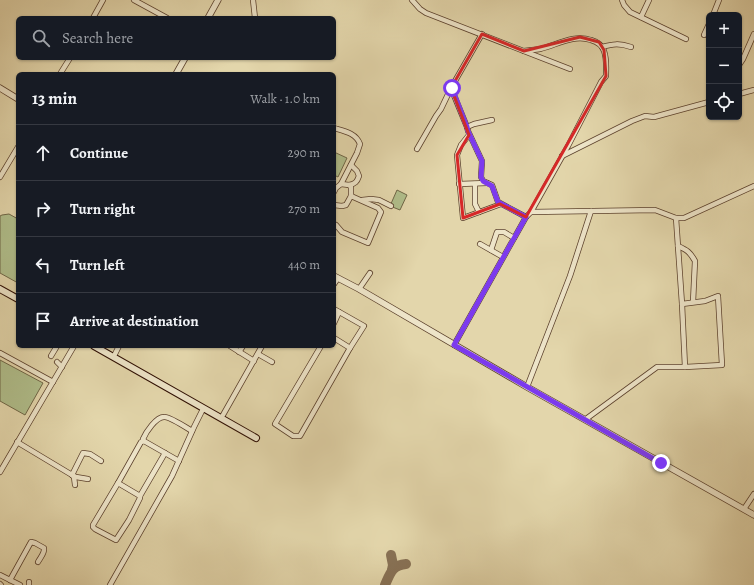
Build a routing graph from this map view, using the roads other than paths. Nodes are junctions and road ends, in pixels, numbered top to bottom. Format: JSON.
{"nodes":[{"id":1,"x":103,"y":0,"type":"edge"},
{"id":2,"x":134,"y":0,"type":"edge"},
{"id":3,"x":218,"y":0,"type":"edge"},
{"id":4,"x":253,"y":0,"type":"edge"},
{"id":5,"x":412,"y":0,"type":"edge"},
{"id":6,"x":622,"y":0,"type":"edge"},
{"id":7,"x":649,"y":0,"type":"edge"},
{"id":8,"x":719,"y":0,"type":"edge"},
{"id":9,"x":714,"y":12,"type":"edge"},
{"id":10,"x":94,"y":16,"type":"edge"},
{"id":11,"x":163,"y":16,"type":"edge"},
{"id":12,"x":209,"y":16,"type":"edge"},
{"id":13,"x":255,"y":16,"type":"edge"},
{"id":14,"x":641,"y":17,"type":"junction"},
{"id":15,"x":706,"y":31,"type":"edge"},
{"id":16,"x":482,"y":34,"type":"junction"},
{"id":17,"x":754,"y":34,"type":"edge"},
{"id":18,"x":704,"y":35,"type":"dead end"},
{"id":19,"x":686,"y":39,"type":"dead end"},
{"id":20,"x":602,"y":47,"type":"junction"},
{"id":21,"x":631,"y":47,"type":"dead end"},
{"id":22,"x":524,"y":51,"type":"junction"},
{"id":23,"x":69,"y":60,"type":"edge"},
{"id":24,"x":184,"y":60,"type":"edge"},
{"id":25,"x":742,"y":60,"type":"edge"},
{"id":26,"x":570,"y":69,"type":"dead end"},
{"id":27,"x":61,"y":72,"type":"edge"},
{"id":28,"x":177,"y":72,"type":"edge"},
{"id":29,"x":0,"y":88,"type":"edge"},
{"id":30,"x":452,"y":88,"type":"junction"},
{"id":31,"x":754,"y":90,"type":"edge"},
{"id":32,"x":742,"y":93,"type":"edge"},
{"id":33,"x":16,"y":98,"type":"edge"},
{"id":34,"x":706,"y":103,"type":"edge"},
{"id":35,"x":492,"y":120,"type":"dead end"},
{"id":36,"x":467,"y":127,"type":"junction"},
{"id":37,"x":336,"y":129,"type":"edge"},
{"id":38,"x":469,"y":135,"type":"junction"},
{"id":39,"x":418,"y":149,"type":"dead end"},
{"id":40,"x":16,"y":150,"type":"edge"},
{"id":41,"x":562,"y":156,"type":"junction"},
{"id":42,"x":350,"y":165,"type":"junction"},
{"id":43,"x":0,"y":177,"type":"edge"},
{"id":44,"x":487,"y":183,"type":"junction"},
{"id":45,"x":341,"y":184,"type":"junction"},
{"id":46,"x":459,"y":184,"type":"junction"},
{"id":47,"x":475,"y":184,"type":"junction"},
{"id":48,"x":349,"y":185,"type":"junction"},
{"id":49,"x":754,"y":186,"type":"edge"},
{"id":50,"x":336,"y":188,"type":"edge"},
{"id":51,"x":350,"y":198,"type":"junction"},
{"id":52,"x":359,"y":200,"type":"junction"},
{"id":53,"x":376,"y":200,"type":"junction"},
{"id":54,"x":501,"y":204,"type":"junction"},
{"id":55,"x":336,"y":205,"type":"edge"},
{"id":56,"x":391,"y":206,"type":"dead end"},
{"id":57,"x":376,"y":207,"type":"junction"},
{"id":58,"x":591,"y":211,"type":"junction"},
{"id":59,"x":479,"y":212,"type":"junction"},
{"id":60,"x":531,"y":212,"type":"junction"},
{"id":61,"x":526,"y":217,"type":"junction"},
{"id":62,"x":676,"y":218,"type":"junction"},
{"id":63,"x":336,"y":225,"type":"edge"},
{"id":64,"x":514,"y":238,"type":"junction"},
{"id":65,"x":480,"y":244,"type":"dead end"},
{"id":66,"x":678,"y":246,"type":"junction"},
{"id":67,"x":491,"y":250,"type":"junction"},
{"id":68,"x":504,"y":257,"type":"junction"},
{"id":69,"x":370,"y":273,"type":"dead end"},
{"id":70,"x":336,"y":277,"type":"edge"},
{"id":71,"x":0,"y":289,"type":"edge"},
{"id":72,"x":359,"y":289,"type":"junction"},
{"id":73,"x":0,"y":293,"type":"edge"},
{"id":74,"x":16,"y":298,"type":"edge"},
{"id":75,"x":16,"y":302,"type":"edge"},
{"id":76,"x":693,"y":302,"type":"junction"},
{"id":77,"x":682,"y":304,"type":"junction"},
{"id":78,"x":336,"y":310,"type":"edge"},
{"id":79,"x":339,"y":312,"type":"junction"},
{"id":80,"x":336,"y":319,"type":"edge"},
{"id":81,"x":336,"y":339,"type":"edge"},
{"id":82,"x":454,"y":345,"type":"junction"},
{"id":83,"x":56,"y":348,"type":"edge"},
{"id":84,"x":73,"y":348,"type":"edge"},
{"id":85,"x":97,"y":348,"type":"edge"},
{"id":86,"x":105,"y":348,"type":"edge"},
{"id":87,"x":118,"y":348,"type":"edge"},
{"id":88,"x":233,"y":348,"type":"edge"},
{"id":89,"x":242,"y":348,"type":"edge"},
{"id":90,"x":261,"y":348,"type":"edge"},
{"id":91,"x":321,"y":348,"type":"edge"},
{"id":92,"x":350,"y":348,"type":"junction"},
{"id":93,"x":239,"y":352,"type":"junction"},
{"id":94,"x":0,"y":353,"type":"edge"},
{"id":95,"x":115,"y":354,"type":"junction"},
{"id":96,"x":258,"y":354,"type":"junction"},
{"id":97,"x":51,"y":356,"type":"dead end"},
{"id":98,"x":254,"y":361,"type":"junction"},
{"id":99,"x":57,"y":362,"type":"dead end"},
{"id":100,"x":272,"y":362,"type":"dead end"},
{"id":101,"x":62,"y":367,"type":"junction"},
{"id":102,"x":685,"y":367,"type":"junction"},
{"id":103,"x":52,"y":382,"type":"junction"},
{"id":104,"x":527,"y":387,"type":"junction"},
{"id":105,"x":203,"y":409,"type":"junction"},
{"id":106,"x":223,"y":415,"type":"junction"},
{"id":107,"x":586,"y":420,"type":"junction"},
{"id":108,"x":192,"y":431,"type":"junction"},
{"id":109,"x":144,"y":441,"type":"junction"},
{"id":110,"x":17,"y":442,"type":"junction"},
{"id":111,"x":165,"y":453,"type":"junction"},
{"id":112,"x":101,"y":461,"type":"dead end"},
{"id":113,"x":179,"y":461,"type":"junction"},
{"id":114,"x":0,"y":472,"type":"edge"},
{"id":115,"x":72,"y":475,"type":"junction"},
{"id":116,"x":88,"y":479,"type":"dead end"},
{"id":117,"x":118,"y":483,"type":"junction"},
{"id":118,"x":74,"y":485,"type":"dead end"},
{"id":119,"x":754,"y":494,"type":"edge"},
{"id":120,"x":140,"y":496,"type":"junction"},
{"id":121,"x":744,"y":509,"type":"junction"},
{"id":122,"x":754,"y":515,"type":"edge"},
{"id":123,"x":38,"y":562,"type":"dead end"},
{"id":124,"x":0,"y":575,"type":"edge"},
{"id":125,"x":10,"y":580,"type":"junction"},
{"id":126,"x":18,"y":585,"type":"edge"},
{"id":127,"x":110,"y":585,"type":"edge"}],
"edges":[{"from":1,"to":10,"type":"street"},
{"from":2,"to":11,"type":"street"},
{"from":3,"to":12,"type":"street"},
{"from":4,"to":13,"type":"street"},
{"from":5,"to":16,"type":"street"},
{"from":6,"to":14,"type":"street"},
{"from":7,"to":14,"type":"street"},
{"from":8,"to":9,"type":"street"},
{"from":14,"to":19,"type":"street"},
{"from":15,"to":18,"type":"street"},
{"from":16,"to":22,"type":"street"},
{"from":16,"to":30,"type":"street"},
{"from":17,"to":25,"type":"street"},
{"from":20,"to":21,"type":"street"},
{"from":20,"to":22,"type":"street"},
{"from":20,"to":41,"type":"street"},
{"from":22,"to":26,"type":"street"},
{"from":23,"to":27,"type":"street"},
{"from":24,"to":28,"type":"street"},
{"from":29,"to":33,"type":"street"},
{"from":30,"to":36,"type":"street"},
{"from":30,"to":39,"type":"street"},
{"from":31,"to":32,"type":"street"},
{"from":34,"to":41,"type":"street"},
{"from":35,"to":36,"type":"street"},
{"from":36,"to":38,"type":"street"},
{"from":37,"to":42,"type":"street"},
{"from":38,"to":44,"type":"street"},
{"from":38,"to":46,"type":"street"},
{"from":40,"to":43,"type":"street"},
{"from":41,"to":60,"type":"street"},
{"from":42,"to":45,"type":"street"},
{"from":42,"to":48,"type":"street"},
{"from":44,"to":47,"type":"street"},
{"from":44,"to":54,"type":"street"},
{"from":45,"to":48,"type":"street"},
{"from":45,"to":50,"type":"street"},
{"from":46,"to":47,"type":"street"},
{"from":46,"to":59,"type":"street"},
{"from":47,"to":59,"type":"street"},
{"from":48,"to":51,"type":"street"},
{"from":49,"to":62,"type":"street"},
{"from":51,"to":52,"type":"street"},
{"from":51,"to":55,"type":"street"},
{"from":52,"to":53,"type":"street"},
{"from":52,"to":57,"type":"street"},
{"from":53,"to":56,"type":"street"},
{"from":53,"to":57,"type":"street"},
{"from":54,"to":59,"type":"street"},
{"from":54,"to":61,"type":"street"},
{"from":57,"to":63,"type":"street"},
{"from":58,"to":60,"type":"street"},
{"from":58,"to":62,"type":"street"},
{"from":58,"to":104,"type":"street"},
{"from":60,"to":61,"type":"street"},
{"from":61,"to":64,"type":"street"},
{"from":62,"to":66,"type":"street"},
{"from":64,"to":67,"type":"street"},
{"from":64,"to":68,"type":"street"},
{"from":65,"to":67,"type":"street"},
{"from":66,"to":76,"type":"street"},
{"from":66,"to":77,"type":"street"},
{"from":67,"to":68,"type":"street"},
{"from":68,"to":82,"type":"street"},
{"from":69,"to":72,"type":"street"},
{"from":70,"to":72,"type":"street"},
{"from":71,"to":74,"type":"main road"},
{"from":72,"to":82,"type":"street"},
{"from":73,"to":75,"type":"main road"},
{"from":76,"to":77,"type":"street"},
{"from":76,"to":102,"type":"street"},
{"from":77,"to":102,"type":"street"},
{"from":78,"to":79,"type":"street"},
{"from":79,"to":80,"type":"street"},
{"from":79,"to":92,"type":"street"},
{"from":81,"to":92,"type":"street"},
{"from":82,"to":104,"type":"street"},
{"from":83,"to":97,"type":"street"},
{"from":84,"to":101,"type":"street"},
{"from":85,"to":105,"type":"main road"},
{"from":86,"to":95,"type":"main road"},
{"from":87,"to":95,"type":"street"},
{"from":88,"to":93,"type":"street"},
{"from":89,"to":93,"type":"street"},
{"from":90,"to":96,"type":"street"},
{"from":91,"to":92,"type":"street"},
{"from":93,"to":98,"type":"street"},
{"from":94,"to":103,"type":"street"},
{"from":95,"to":106,"type":"main road"},
{"from":96,"to":98,"type":"street"},
{"from":96,"to":100,"type":"street"},
{"from":98,"to":106,"type":"street"},
{"from":99,"to":101,"type":"street"},
{"from":101,"to":103,"type":"street"},
{"from":102,"to":107,"type":"street"},
{"from":103,"to":110,"type":"street"},
{"from":104,"to":107,"type":"street"},
{"from":105,"to":106,"type":"main road"},
{"from":105,"to":108,"type":"street"},
{"from":107,"to":121,"type":"street"},
{"from":108,"to":109,"type":"street"},
{"from":108,"to":113,"type":"street"},
{"from":109,"to":111,"type":"street"},
{"from":109,"to":117,"type":"street"},
{"from":110,"to":114,"type":"street"},
{"from":110,"to":115,"type":"street"},
{"from":111,"to":113,"type":"street"},
{"from":111,"to":120,"type":"street"},
{"from":112,"to":115,"type":"street"},
{"from":113,"to":127,"type":"street"},
{"from":115,"to":116,"type":"street"},
{"from":115,"to":118,"type":"street"},
{"from":117,"to":120,"type":"street"},
{"from":117,"to":120,"type":"street"},
{"from":119,"to":121,"type":"street"},
{"from":121,"to":122,"type":"street"},
{"from":123,"to":125,"type":"street"},
{"from":124,"to":125,"type":"street"},
{"from":125,"to":126,"type":"street"}]}
